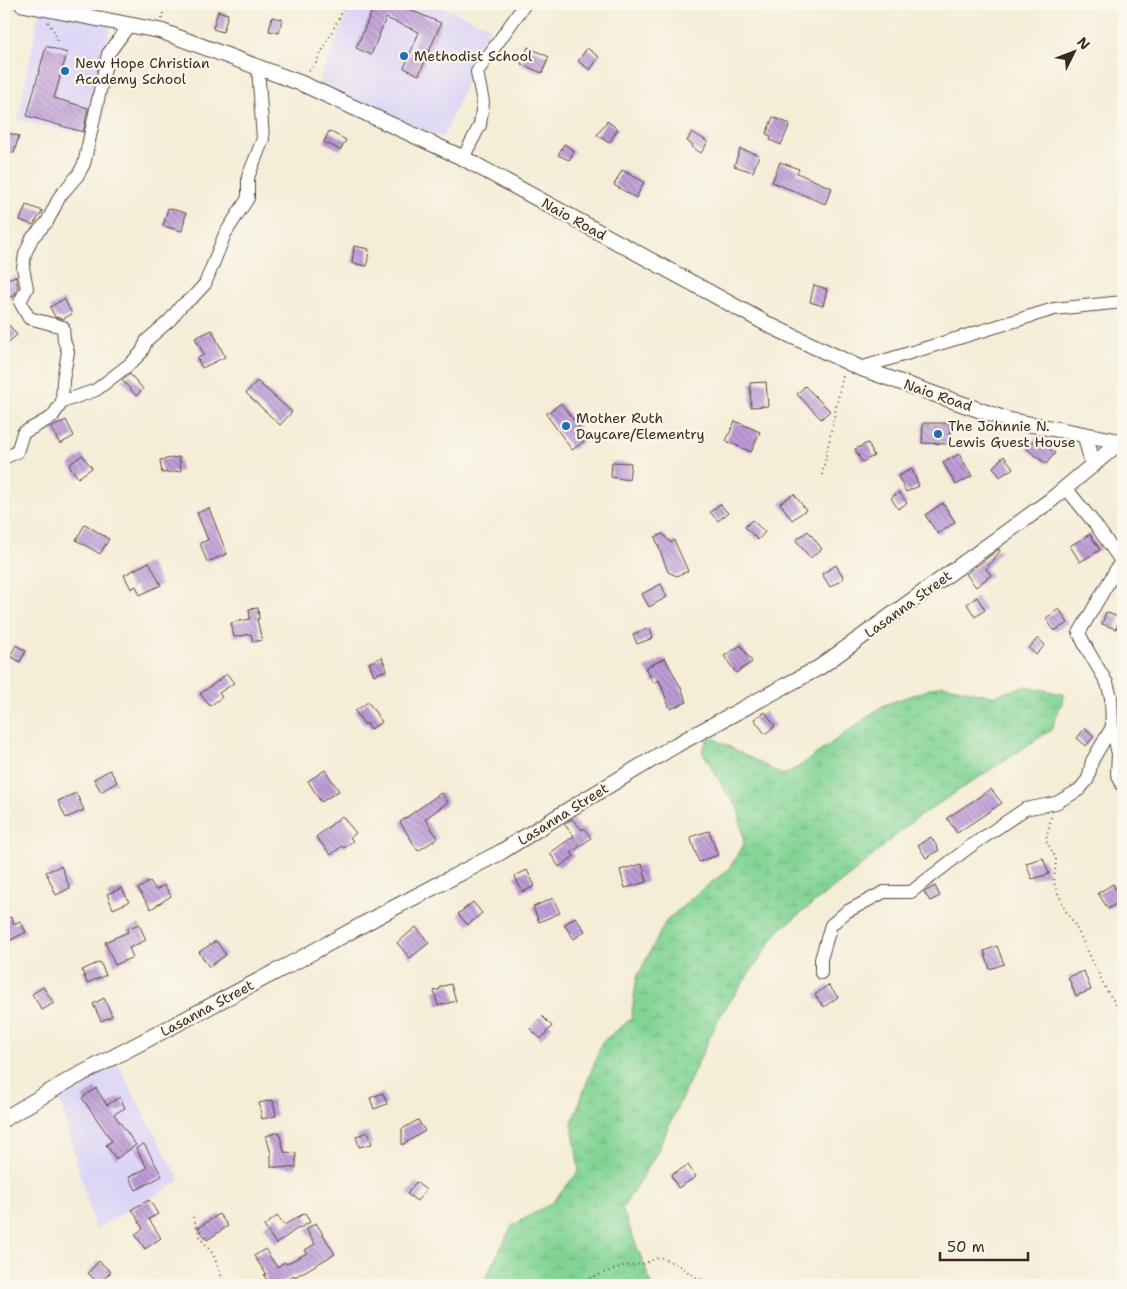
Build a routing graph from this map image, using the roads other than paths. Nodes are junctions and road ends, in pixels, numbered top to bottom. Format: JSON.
{"nodes":[{"id":1,"x":22,"y":4,"type":"edge"},
{"id":2,"x":525,"y":4,"type":"edge"},
{"id":3,"x":130,"y":24,"type":"junction"},
{"id":4,"x":258,"y":67,"type":"junction"},
{"id":5,"x":463,"y":158,"type":"junction"},
{"id":6,"x":1123,"y":302,"type":"edge"},
{"id":7,"x":860,"y":368,"type":"junction"},
{"id":8,"x":62,"y":402,"type":"junction"},
{"id":9,"x":1085,"y":435,"type":"junction"},
{"id":10,"x":1122,"y":442,"type":"edge"},
{"id":11,"x":4,"y":458,"type":"edge"},
{"id":12,"x":1094,"y":464,"type":"junction"},
{"id":13,"x":1066,"y":488,"type":"junction"},
{"id":14,"x":1122,"y":564,"type":"edge"},
{"id":15,"x":1112,"y":726,"type":"junction"},
{"id":16,"x":1123,"y":787,"type":"edge"},
{"id":17,"x":821,"y":973,"type":"dead end"},
{"id":18,"x":4,"y":1119,"type":"edge"}],
"edges":[{"from":1,"to":3,"type":"street","name":"Naio Road"},
{"from":2,"to":5,"type":"street"},
{"from":3,"to":4,"type":"street","name":"Naio Road"},
{"from":3,"to":8,"type":"street"},
{"from":4,"to":5,"type":"street","name":"Naio Road"},
{"from":4,"to":8,"type":"street"},
{"from":5,"to":7,"type":"street","name":"Naio Road"},
{"from":6,"to":7,"type":"street"},
{"from":7,"to":9,"type":"street","name":"Naio Road"},
{"from":8,"to":11,"type":"street"},
{"from":9,"to":10,"type":"street","name":"Naio Road"},
{"from":9,"to":12,"type":"street"},
{"from":10,"to":12,"type":"street","name":"Lasanna Street"},
{"from":12,"to":13,"type":"street","name":"Lasanna Street"},
{"from":13,"to":14,"type":"street"},
{"from":13,"to":18,"type":"street","name":"Lasanna Street"},
{"from":14,"to":15,"type":"street"},
{"from":15,"to":16,"type":"street"},
{"from":15,"to":17,"type":"street"}]}
